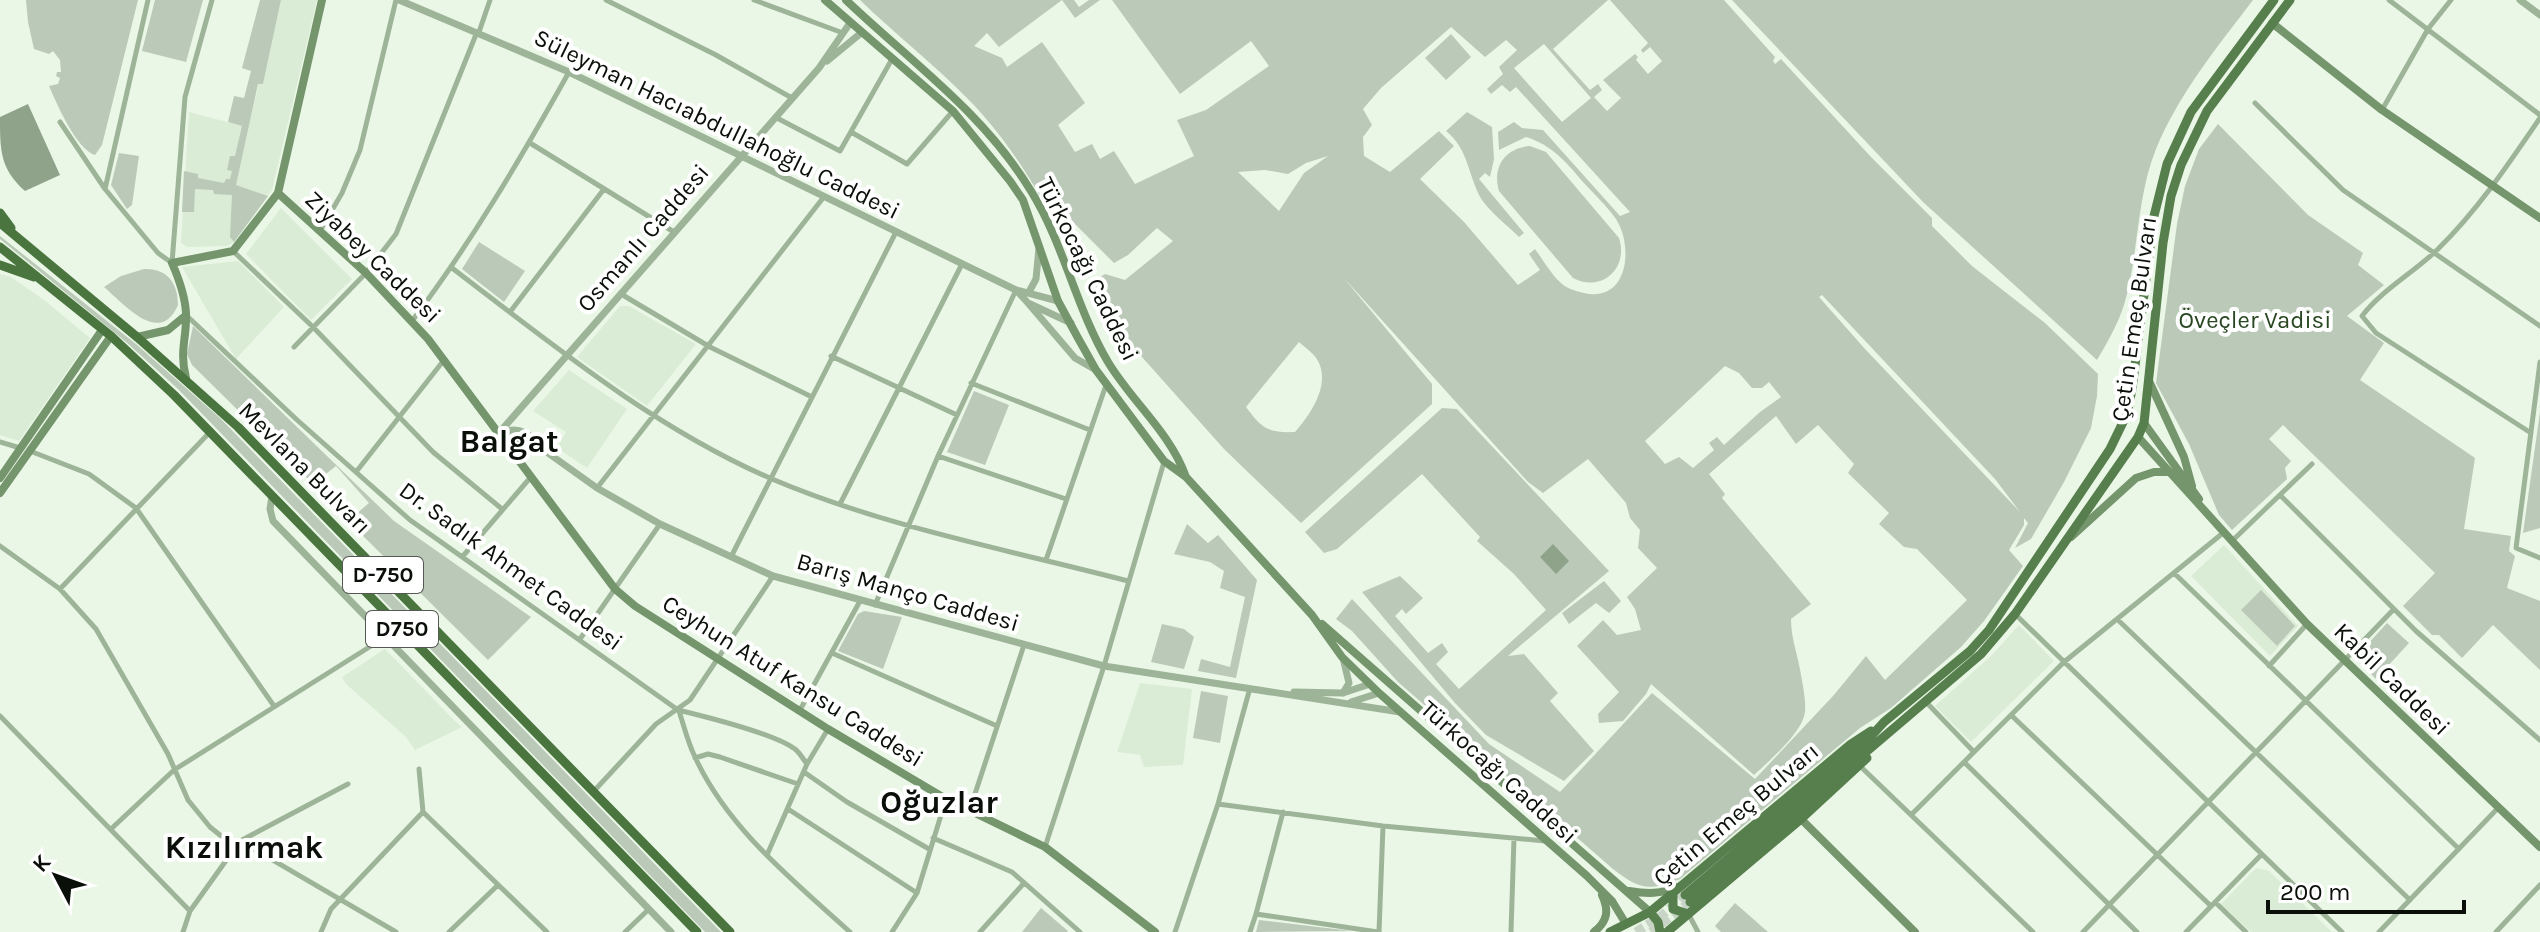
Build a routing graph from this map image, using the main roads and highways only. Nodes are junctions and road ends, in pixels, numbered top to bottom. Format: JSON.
{"nodes":[{"id":1,"x":322,"y":0,"type":"edge"},
{"id":2,"x":825,"y":0,"type":"edge"},
{"id":3,"x":846,"y":0,"type":"edge"},
{"id":4,"x":2274,"y":0,"type":"edge"},
{"id":5,"x":2290,"y":0,"type":"edge"},
{"id":6,"x":860,"y":14,"type":"junction"},
{"id":7,"x":2263,"y":16,"type":"junction"},
{"id":8,"x":850,"y":23,"type":"junction"},
{"id":9,"x":871,"y":23,"type":"junction"},
{"id":10,"x":2272,"y":23,"type":"junction"},
{"id":11,"x":861,"y":33,"type":"junction"},
{"id":12,"x":278,"y":193,"type":"junction"},
{"id":13,"x":0,"y":213,"type":"edge"},
{"id":14,"x":1044,"y":213,"type":"junction"},
{"id":15,"x":2540,"y":218,"type":"edge"},
{"id":16,"x":1030,"y":220,"type":"junction"},
{"id":17,"x":0,"y":223,"type":"edge"},
{"id":18,"x":18,"y":237,"type":"junction"},
{"id":19,"x":0,"y":247,"type":"edge"},
{"id":20,"x":0,"y":265,"type":"edge"},
{"id":21,"x":41,"y":279,"type":"junction"},
{"id":22,"x":1058,"y":301,"type":"junction"},
{"id":23,"x":1080,"y":303,"type":"junction"},
{"id":24,"x":186,"y":315,"type":"junction"},
{"id":25,"x":1088,"y":322,"type":"junction"},
{"id":26,"x":1072,"y":324,"type":"junction"},
{"id":27,"x":106,"y":333,"type":"junction"},
{"id":28,"x":137,"y":337,"type":"junction"},
{"id":29,"x":186,"y":378,"type":"junction"},
{"id":30,"x":2149,"y":381,"type":"junction"},
{"id":31,"x":2127,"y":414,"type":"junction"},
{"id":32,"x":2144,"y":423,"type":"junction"},
{"id":33,"x":2121,"y":429,"type":"junction"},
{"id":34,"x":498,"y":434,"type":"joint"},
{"id":35,"x":2138,"y":437,"type":"junction"},
{"id":36,"x":24,"y":449,"type":"junction"},
{"id":37,"x":2169,"y":472,"type":"junction"},
{"id":38,"x":1186,"y":477,"type":"junction"},
{"id":39,"x":0,"y":478,"type":"edge"},
{"id":40,"x":2193,"y":491,"type":"junction"},
{"id":41,"x":0,"y":493,"type":"edge"},
{"id":42,"x":2223,"y":533,"type":"junction"},
{"id":43,"x":2065,"y":543,"type":"junction"},
{"id":44,"x":1312,"y":615,"type":"junction"},
{"id":45,"x":1380,"y":674,"type":"junction"},
{"id":46,"x":1370,"y":684,"type":"junction"},
{"id":47,"x":1391,"y":684,"type":"junction"},
{"id":48,"x":1379,"y":693,"type":"junction"},
{"id":49,"x":1888,"y":726,"type":"junction"},
{"id":50,"x":1801,"y":819,"type":"junction"},
{"id":51,"x":2539,"y":845,"type":"edge"},
{"id":52,"x":1600,"y":890,"type":"junction"},
{"id":53,"x":1627,"y":890,"type":"junction"},
{"id":54,"x":1673,"y":894,"type":"junction"},
{"id":55,"x":1686,"y":894,"type":"junction"},
{"id":56,"x":1650,"y":912,"type":"junction"},
{"id":57,"x":1688,"y":914,"type":"junction"},
{"id":58,"x":1627,"y":928,"type":"edge"},
{"id":59,"x":697,"y":932,"type":"edge"},
{"id":60,"x":730,"y":932,"type":"edge"},
{"id":61,"x":1155,"y":932,"type":"edge"},
{"id":62,"x":1594,"y":932,"type":"edge"},
{"id":63,"x":1610,"y":932,"type":"edge"},
{"id":64,"x":1660,"y":932,"type":"edge"},
{"id":65,"x":1667,"y":932,"type":"edge"},
{"id":66,"x":1915,"y":932,"type":"edge"}],
"edges":[{"from":1,"to":12,"type":"main road","name":"Ziyabey Caddesi"},
{"from":2,"to":8,"type":"main road"},
{"from":3,"to":6,"type":"main road"},
{"from":4,"to":7,"type":"main road","name":"Çetin Emeç Bulvarı"},
{"from":5,"to":10,"type":"main road","name":"Çetin Emeç Bulvarı"},
{"from":6,"to":8,"type":"main road"},
{"from":6,"to":9,"type":"main road","name":"Türkocağı Caddesi"},
{"from":7,"to":10,"type":"main road"},
{"from":7,"to":31,"type":"main road","name":"Çetin Emeç Bulvarı"},
{"from":8,"to":11,"type":"main road","name":"Türkocağı Caddesi"},
{"from":9,"to":11,"type":"main road"},
{"from":9,"to":14,"type":"main road","name":"Türkocağı Caddesi"},
{"from":10,"to":15,"type":"main road"},
{"from":10,"to":30,"type":"main road","name":"Çetin Emeç Bulvarı"},
{"from":11,"to":16,"type":"main road","name":"Türkocağı Caddesi"},
{"from":12,"to":24,"type":"main road"},
{"from":12,"to":34,"type":"main road","name":"Ziyabey Caddesi"},
{"from":13,"to":18,"type":"highway"},
{"from":14,"to":16,"type":"main road"},
{"from":14,"to":23,"type":"main road","name":"Türkocağı Caddesi"},
{"from":16,"to":22,"type":"main road","name":"Türkocağı Caddesi"},
{"from":17,"to":18,"type":"highway","name":"Mevlana Bulvarı","number":"D-750"},
{"from":18,"to":28,"type":"highway","name":"Mevlana Bulvarı","number":"D-750"},
{"from":19,"to":21,"type":"highway","name":"Mevlana Bulvarı"},
{"from":20,"to":21,"type":"highway"},
{"from":21,"to":27,"type":"highway","name":"Mevlana Bulvarı"},
{"from":22,"to":23,"type":"main road"},
{"from":22,"to":26,"type":"main road","name":"Türkocağı Caddesi"},
{"from":23,"to":25,"type":"main road","name":"Türkocağı Caddesi"},
{"from":24,"to":28,"type":"main road"},
{"from":24,"to":29,"type":"main road"},
{"from":25,"to":26,"type":"main road"},
{"from":25,"to":38,"type":"main road","name":"Türkocağı Caddesi"},
{"from":26,"to":38,"type":"main road","name":"Türkocağı Caddesi"},
{"from":27,"to":36,"type":"main road"},
{"from":27,"to":59,"type":"highway","name":"Mevlana Bulvarı","number":"D750"},
{"from":28,"to":29,"type":"highway","name":"Mevlana Bulvarı","number":"D-750"},
{"from":29,"to":60,"type":"highway","name":"Mevlana Bulvarı","number":"D-750"},
{"from":30,"to":32,"type":"main road","name":"Çetin Emeç Bulvarı"},
{"from":30,"to":40,"type":"main road"},
{"from":31,"to":32,"type":"main road"},
{"from":31,"to":33,"type":"main road","name":"Çetin Emeç Bulvarı"},
{"from":32,"to":35,"type":"main road","name":"Çetin Emeç Bulvarı"},
{"from":32,"to":40,"type":"main road","name":"Kabil Caddesi"},
{"from":33,"to":35,"type":"main road"},
{"from":33,"to":49,"type":"main road","name":"Çetin Emeç Bulvarı"},
{"from":34,"to":61,"type":"main road","name":"Ceyhun Atuf Kansu Caddesi"},
{"from":35,"to":37,"type":"main road","name":"Kabil Caddesi"},
{"from":35,"to":43,"type":"main road","name":"Çetin Emeç Bulvarı"},
{"from":36,"to":39,"type":"main road"},
{"from":36,"to":41,"type":"main road"},
{"from":37,"to":42,"type":"main road","name":"Kabil Caddesi"},
{"from":37,"to":43,"type":"main road"},
{"from":38,"to":44,"type":"main road","name":"Türkocağı Caddesi"},
{"from":40,"to":42,"type":"main road","name":"Kabil Caddesi"},
{"from":42,"to":51,"type":"main road","name":"Kabil Caddesi"},
{"from":43,"to":49,"type":"main road","name":"Çetin Emeç Bulvarı"},
{"from":44,"to":45,"type":"main road","name":"Türkocağı Caddesi"},
{"from":44,"to":46,"type":"main road","name":"Türkocağı Caddesi"},
{"from":45,"to":46,"type":"main road"},
{"from":45,"to":47,"type":"main road","name":"Türkocağı Caddesi"},
{"from":46,"to":48,"type":"main road","name":"Türkocağı Caddesi"},
{"from":47,"to":48,"type":"main road"},
{"from":47,"to":53,"type":"main road","name":"Türkocağı Caddesi"},
{"from":48,"to":52,"type":"main road","name":"Türkocağı Caddesi"},
{"from":49,"to":50,"type":"main road","name":"Çetin Emeç Bulvarı"},
{"from":49,"to":55,"type":"main road","name":"Çetin Emeç Bulvarı"},
{"from":50,"to":57,"type":"main road","name":"Çetin Emeç Bulvarı"},
{"from":50,"to":66,"type":"main road"},
{"from":52,"to":58,"type":"main road","name":"Türkocağı Caddesi"},
{"from":52,"to":62,"type":"main road"},
{"from":53,"to":55,"type":"main road"},
{"from":53,"to":56,"type":"main road","name":"Türkocağı Caddesi"},
{"from":54,"to":55,"type":"main road","name":"Çetin Emeç Bulvarı"},
{"from":54,"to":56,"type":"main road","name":"Çetin Emeç Bulvarı"},
{"from":54,"to":57,"type":"main road"},
{"from":56,"to":58,"type":"main road","name":"Çetin Emeç Bulvarı"},
{"from":56,"to":64,"type":"main road"},
{"from":57,"to":65,"type":"main road","name":"Çetin Emeç Bulvarı"},
{"from":58,"to":63,"type":"main road","name":"Çetin Emeç Bulvarı"}]}
